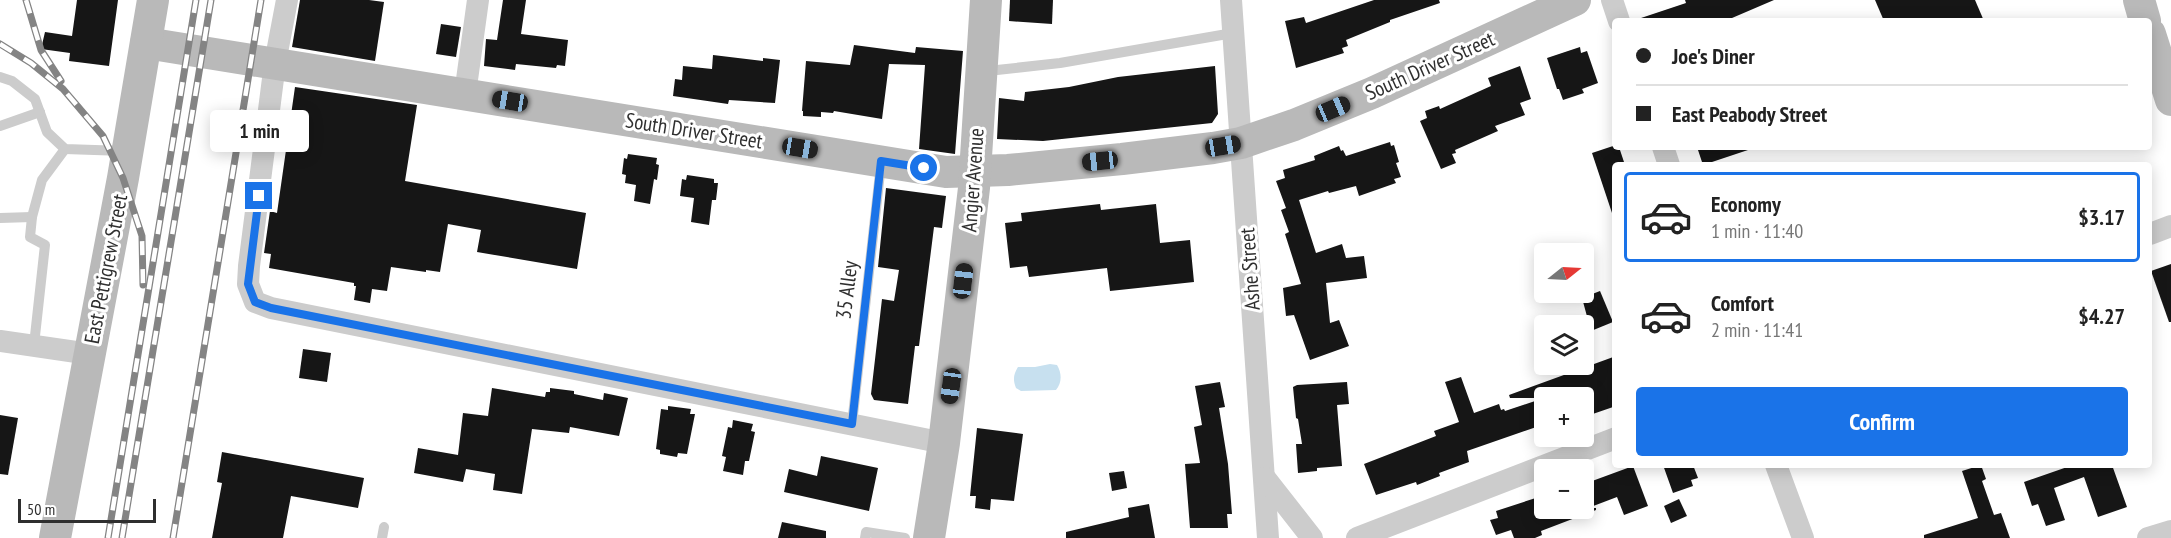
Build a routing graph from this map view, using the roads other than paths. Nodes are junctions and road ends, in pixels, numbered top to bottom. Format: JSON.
{"nodes":[{"id":1,"x":153,"y":0,"type":"edge"},
{"id":2,"x":287,"y":0,"type":"edge"},
{"id":3,"x":478,"y":0,"type":"edge"},
{"id":4,"x":986,"y":0,"type":"edge"},
{"id":5,"x":1231,"y":0,"type":"edge"},
{"id":6,"x":1575,"y":0,"type":"edge"},
{"id":7,"x":1612,"y":0,"type":"edge"},
{"id":8,"x":2139,"y":0,"type":"edge"},
{"id":9,"x":1618,"y":18,"type":"edge"},
{"id":10,"x":2144,"y":18,"type":"edge"},
{"id":11,"x":1233,"y":33,"type":"junction"},
{"id":12,"x":2152,"y":40,"type":"edge"},
{"id":13,"x":146,"y":43,"type":"junction"},
{"id":14,"x":276,"y":63,"type":"junction"},
{"id":15,"x":981,"y":67,"type":"junction"},
{"id":16,"x":0,"y":77,"type":"edge"},
{"id":17,"x":465,"y":94,"type":"junction"},
{"id":18,"x":2171,"y":100,"type":"edge"},
{"id":19,"x":40,"y":112,"type":"junction"},
{"id":20,"x":0,"y":126,"type":"edge"},
{"id":21,"x":1241,"y":143,"type":"junction"},
{"id":22,"x":66,"y":149,"type":"junction"},
{"id":23,"x":128,"y":151,"type":"junction"},
{"id":24,"x":881,"y":161,"type":"junction"},
{"id":25,"x":975,"y":172,"type":"junction"},
{"id":26,"x":32,"y":217,"type":"junction"},
{"id":27,"x":0,"y":218,"type":"edge"},
{"id":28,"x":2171,"y":226,"type":"edge"},
{"id":29,"x":2152,"y":233,"type":"edge"},
{"id":30,"x":0,"y":341,"type":"edge"},
{"id":31,"x":34,"y":345,"type":"junction"},
{"id":32,"x":90,"y":354,"type":"junction"},
{"id":33,"x":852,"y":424,"type":"junction"},
{"id":34,"x":1612,"y":440,"type":"edge"},
{"id":35,"x":944,"y":443,"type":"junction"},
{"id":36,"x":1777,"y":468,"type":"edge"},
{"id":37,"x":1265,"y":478,"type":"junction"},
{"id":38,"x":2171,"y":531,"type":"edge"},
{"id":39,"x":55,"y":538,"type":"edge"},
{"id":40,"x":865,"y":538,"type":"edge"},
{"id":41,"x":902,"y":538,"type":"edge"},
{"id":42,"x":929,"y":538,"type":"edge"},
{"id":43,"x":1268,"y":538,"type":"edge"},
{"id":44,"x":1312,"y":538,"type":"edge"},
{"id":45,"x":1357,"y":538,"type":"edge"},
{"id":46,"x":1803,"y":538,"type":"edge"},
{"id":47,"x":2148,"y":538,"type":"edge"}],
"edges":[{"from":1,"to":13,"type":"street","name":"East Pettigrew Street"},
{"from":2,"to":14,"type":"street"},
{"from":3,"to":17,"type":"street"},
{"from":4,"to":15,"type":"street","name":"Angier Avenue"},
{"from":5,"to":11,"type":"street","name":"Ashe Street"},
{"from":6,"to":21,"type":"street","name":"South Driver Street"},
{"from":7,"to":9,"type":"street"},
{"from":8,"to":10,"type":"street"},
{"from":11,"to":15,"type":"lane"},
{"from":11,"to":21,"type":"street","name":"Ashe Street"},
{"from":12,"to":18,"type":"street"},
{"from":13,"to":14,"type":"street","name":"South Driver Street"},
{"from":13,"to":23,"type":"street","name":"East Pettigrew Street"},
{"from":14,"to":17,"type":"street","name":"South Driver Street"},
{"from":14,"to":33,"type":"street"},
{"from":15,"to":25,"type":"street","name":"Angier Avenue"},
{"from":16,"to":19,"type":"lane"},
{"from":17,"to":24,"type":"street","name":"South Driver Street"},
{"from":19,"to":20,"type":"lane"},
{"from":19,"to":22,"type":"lane"},
{"from":21,"to":25,"type":"street","name":"South Driver Street"},
{"from":21,"to":37,"type":"street","name":"Ashe Street"},
{"from":22,"to":23,"type":"lane"},
{"from":22,"to":26,"type":"lane"},
{"from":23,"to":32,"type":"street","name":"East Pettigrew Street"},
{"from":24,"to":25,"type":"street","name":"South Driver Street"},
{"from":24,"to":33,"type":"lane","name":"35 Alley"},
{"from":25,"to":35,"type":"street","name":"Angier Avenue"},
{"from":26,"to":27,"type":"lane"},
{"from":26,"to":31,"type":"lane"},
{"from":28,"to":29,"type":"street"},
{"from":30,"to":31,"type":"street"},
{"from":31,"to":32,"type":"street"},
{"from":32,"to":39,"type":"street","name":"East Pettigrew Street"},
{"from":33,"to":35,"type":"street"},
{"from":34,"to":45,"type":"street"},
{"from":35,"to":42,"type":"street","name":"Angier Avenue"},
{"from":36,"to":46,"type":"street"},
{"from":37,"to":43,"type":"street","name":"Ashe Street"},
{"from":37,"to":44,"type":"street"},
{"from":38,"to":47,"type":"street"},
{"from":40,"to":41,"type":"lane"}]}
